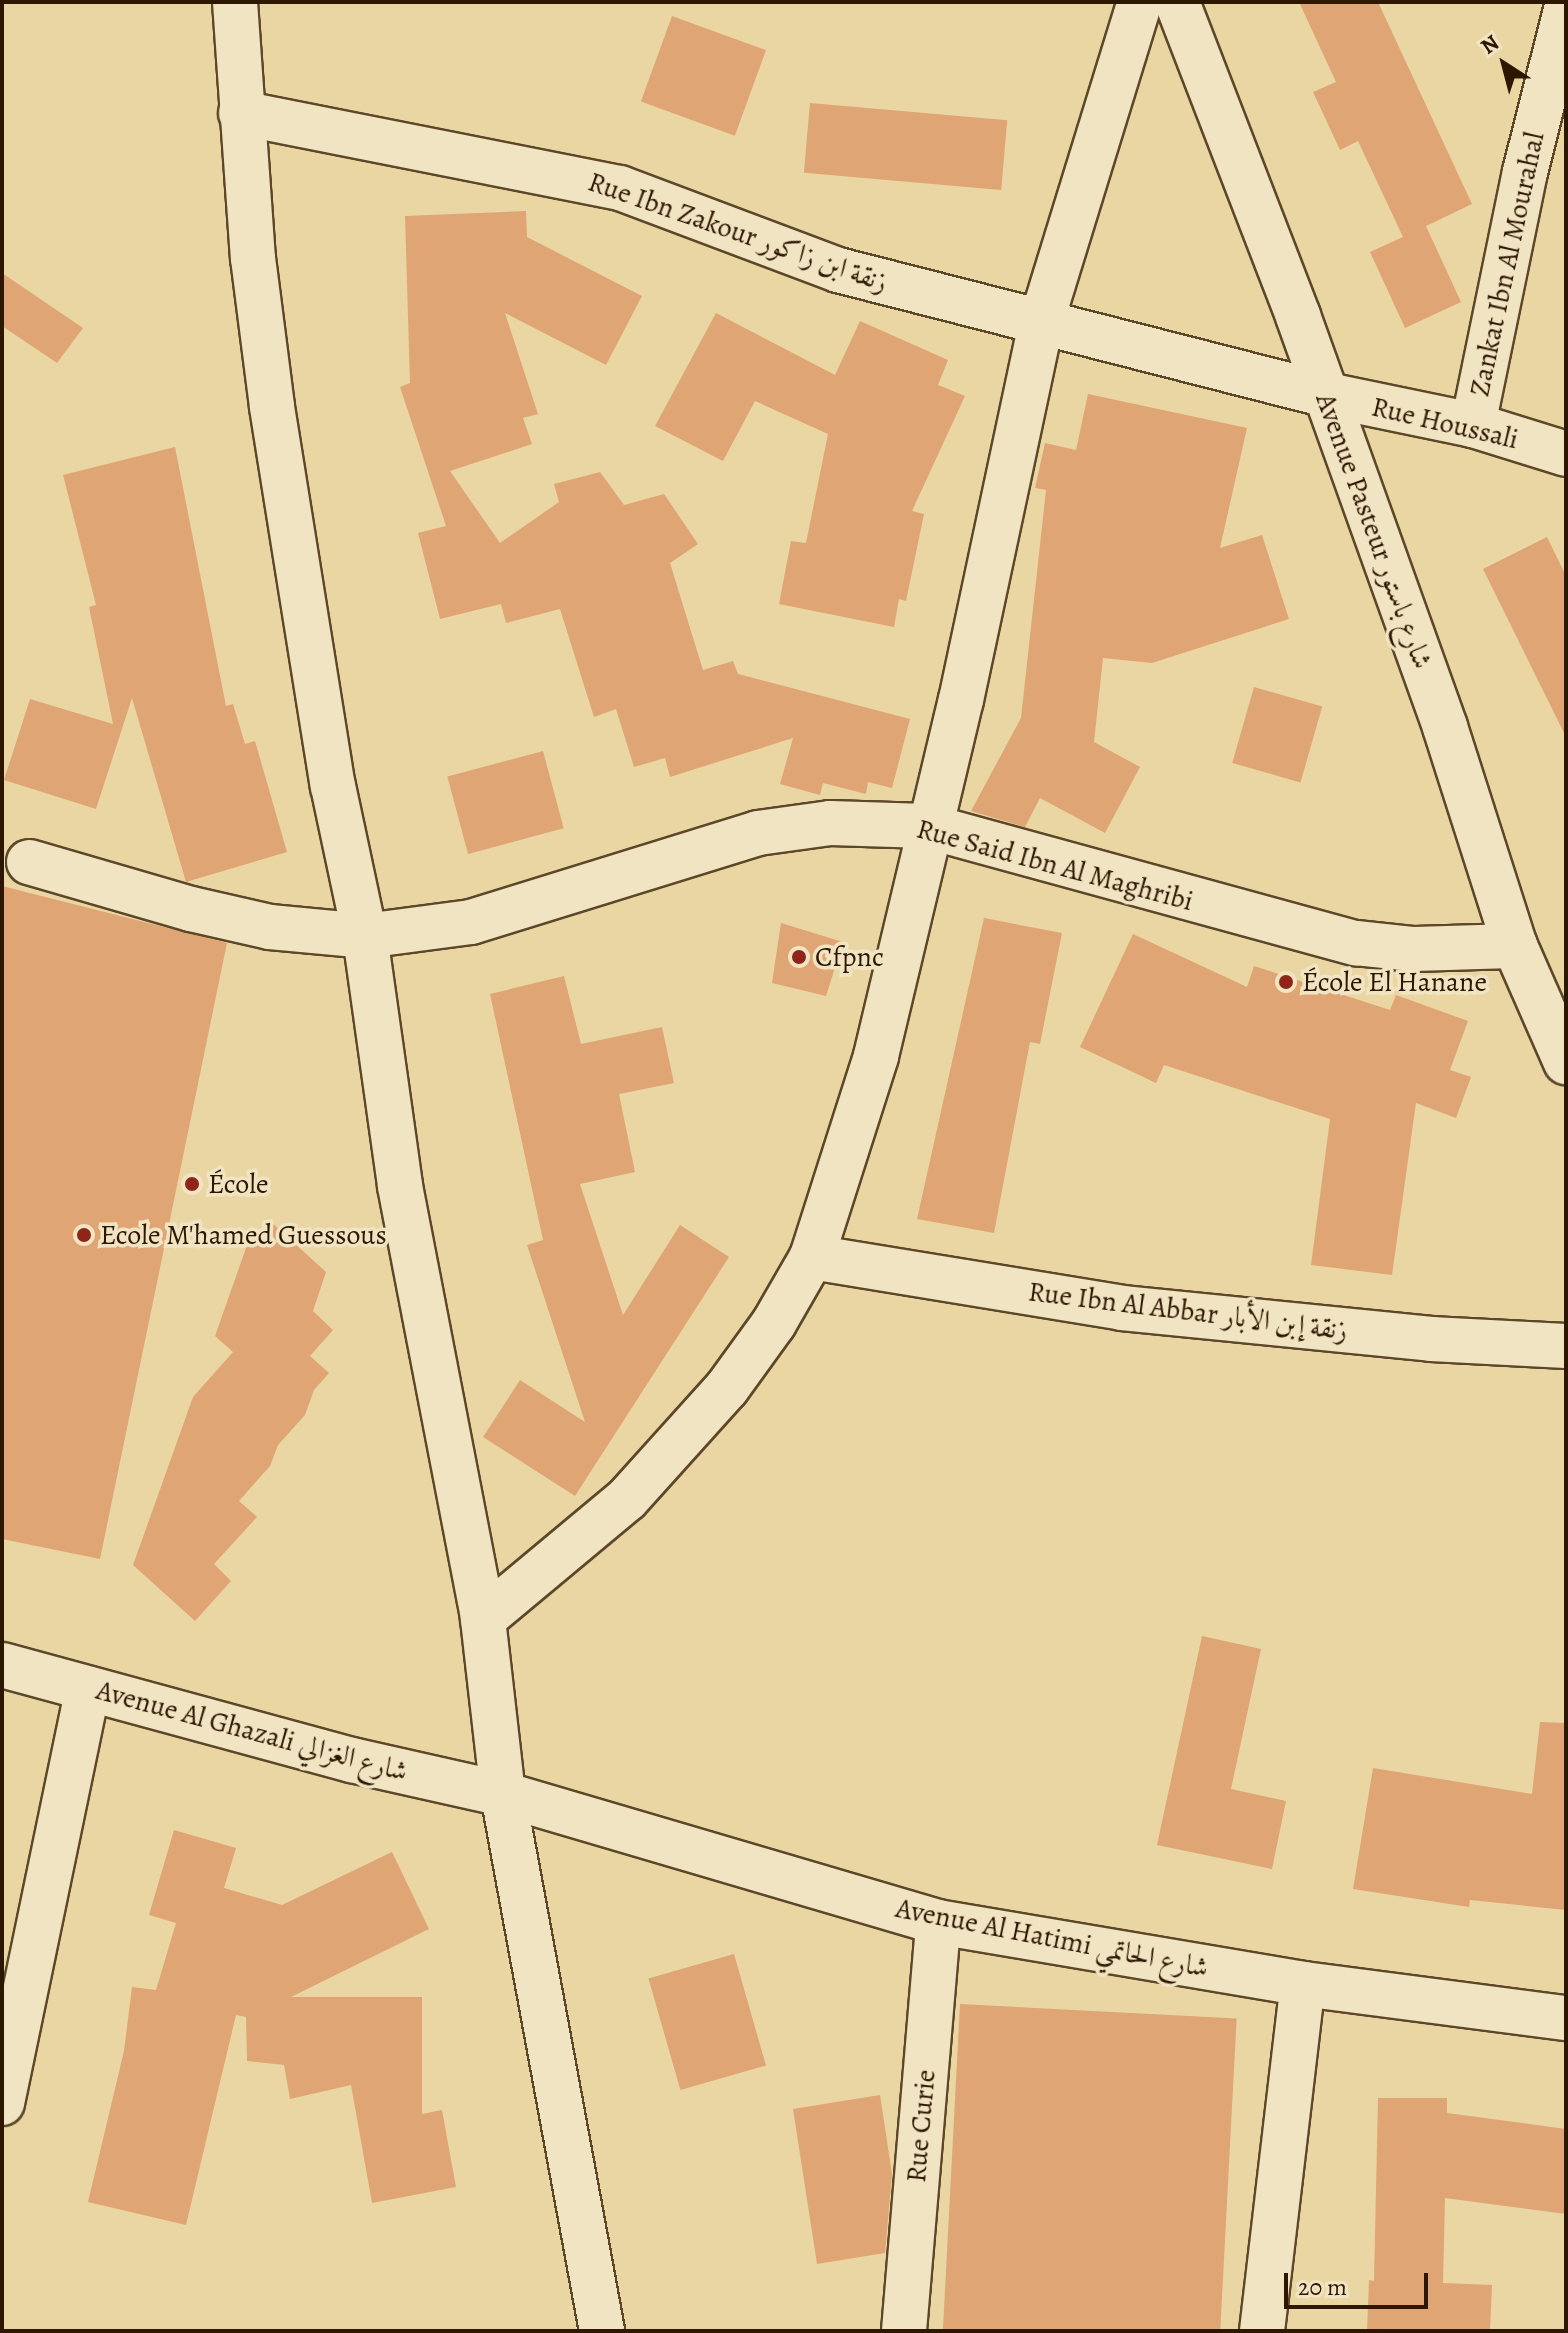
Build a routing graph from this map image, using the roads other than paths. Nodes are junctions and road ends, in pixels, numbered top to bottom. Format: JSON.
{"nodes":[{"id":1,"x":235,"y":2,"type":"edge"},
{"id":2,"x":1140,"y":2,"type":"edge"},
{"id":3,"x":1177,"y":2,"type":"edge"},
{"id":4,"x":1566,"y":10,"type":"edge"},
{"id":5,"x":241,"y":113,"type":"junction"},
{"id":6,"x":1041,"y":323,"type":"junction"},
{"id":7,"x":1323,"y":394,"type":"junction"},
{"id":8,"x":1473,"y":425,"type":"junction"},
{"id":9,"x":1566,"y":454,"type":"edge"},
{"id":10,"x":927,"y":826,"type":"junction"},
{"id":11,"x":29,"y":862,"type":"dead end"},
{"id":12,"x":365,"y":936,"type":"junction"},
{"id":13,"x":1515,"y":946,"type":"junction"},
{"id":14,"x":1566,"y":1062,"type":"edge"},
{"id":15,"x":812,"y":1257,"type":"junction"},
{"id":16,"x":1566,"y":1346,"type":"edge"},
{"id":17,"x":483,"y":1619,"type":"junction"},
{"id":18,"x":2,"y":1665,"type":"edge"},
{"id":19,"x":88,"y":1689,"type":"junction"},
{"id":20,"x":503,"y":1794,"type":"junction"},
{"id":21,"x":938,"y":1922,"type":"junction"},
{"id":22,"x":1303,"y":1984,"type":"junction"},
{"id":23,"x":1566,"y":2018,"type":"edge"},
{"id":24,"x":2,"y":2103,"type":"edge"},
{"id":25,"x":602,"y":2331,"type":"edge"},
{"id":26,"x":904,"y":2331,"type":"edge"},
{"id":27,"x":1262,"y":2331,"type":"edge"}],
"edges":[{"from":1,"to":5,"type":"street"},
{"from":2,"to":6,"type":"street"},
{"from":3,"to":7,"type":"street","name":"Avenue Pasteur شارع باستور"},
{"from":4,"to":8,"type":"street","name":"Zankat Ibn Al Mourahal"},
{"from":5,"to":6,"type":"street","name":"Rue Ibn Zakour زنقة ابن زاكور"},
{"from":5,"to":12,"type":"street"},
{"from":6,"to":7,"type":"street","name":"Rue Ibn Zakour زنقة ابن زاكور"},
{"from":6,"to":10,"type":"street"},
{"from":7,"to":8,"type":"street","name":"Rue Houssali"},
{"from":7,"to":13,"type":"street","name":"Avenue Pasteur شارع باستور"},
{"from":8,"to":9,"type":"street","name":"Rue Houssali"},
{"from":10,"to":12,"type":"street","name":"Rue Said Ibn Al Maghribi"},
{"from":10,"to":13,"type":"street","name":"Rue Said Ibn Al Maghribi"},
{"from":10,"to":15,"type":"street"},
{"from":11,"to":12,"type":"street","name":"Rue Said Ibn Al Maghribi"},
{"from":12,"to":17,"type":"street"},
{"from":13,"to":14,"type":"street","name":"Avenue Pasteur شارع باستور"},
{"from":15,"to":16,"type":"street","name":"Rue Ibn Al Abbar زنقة إبن الأبار"},
{"from":15,"to":17,"type":"street"},
{"from":17,"to":20,"type":"street"},
{"from":18,"to":19,"type":"street","name":"Avenue Al Ghazali شارع الغزالي"},
{"from":19,"to":20,"type":"street","name":"Avenue Al Ghazali شارع الغزالي"},
{"from":19,"to":24,"type":"street"},
{"from":20,"to":21,"type":"street","name":"Avenue Al Hatimi شارع الحاتمي"},
{"from":20,"to":25,"type":"street"},
{"from":21,"to":22,"type":"street","name":"Avenue Al Hatimi شارع الحاتمي"},
{"from":21,"to":26,"type":"street","name":"Rue Curie"},
{"from":22,"to":23,"type":"street","name":"Avenue Al Hatimi شارع الحاتمي"},
{"from":22,"to":27,"type":"street"}]}
